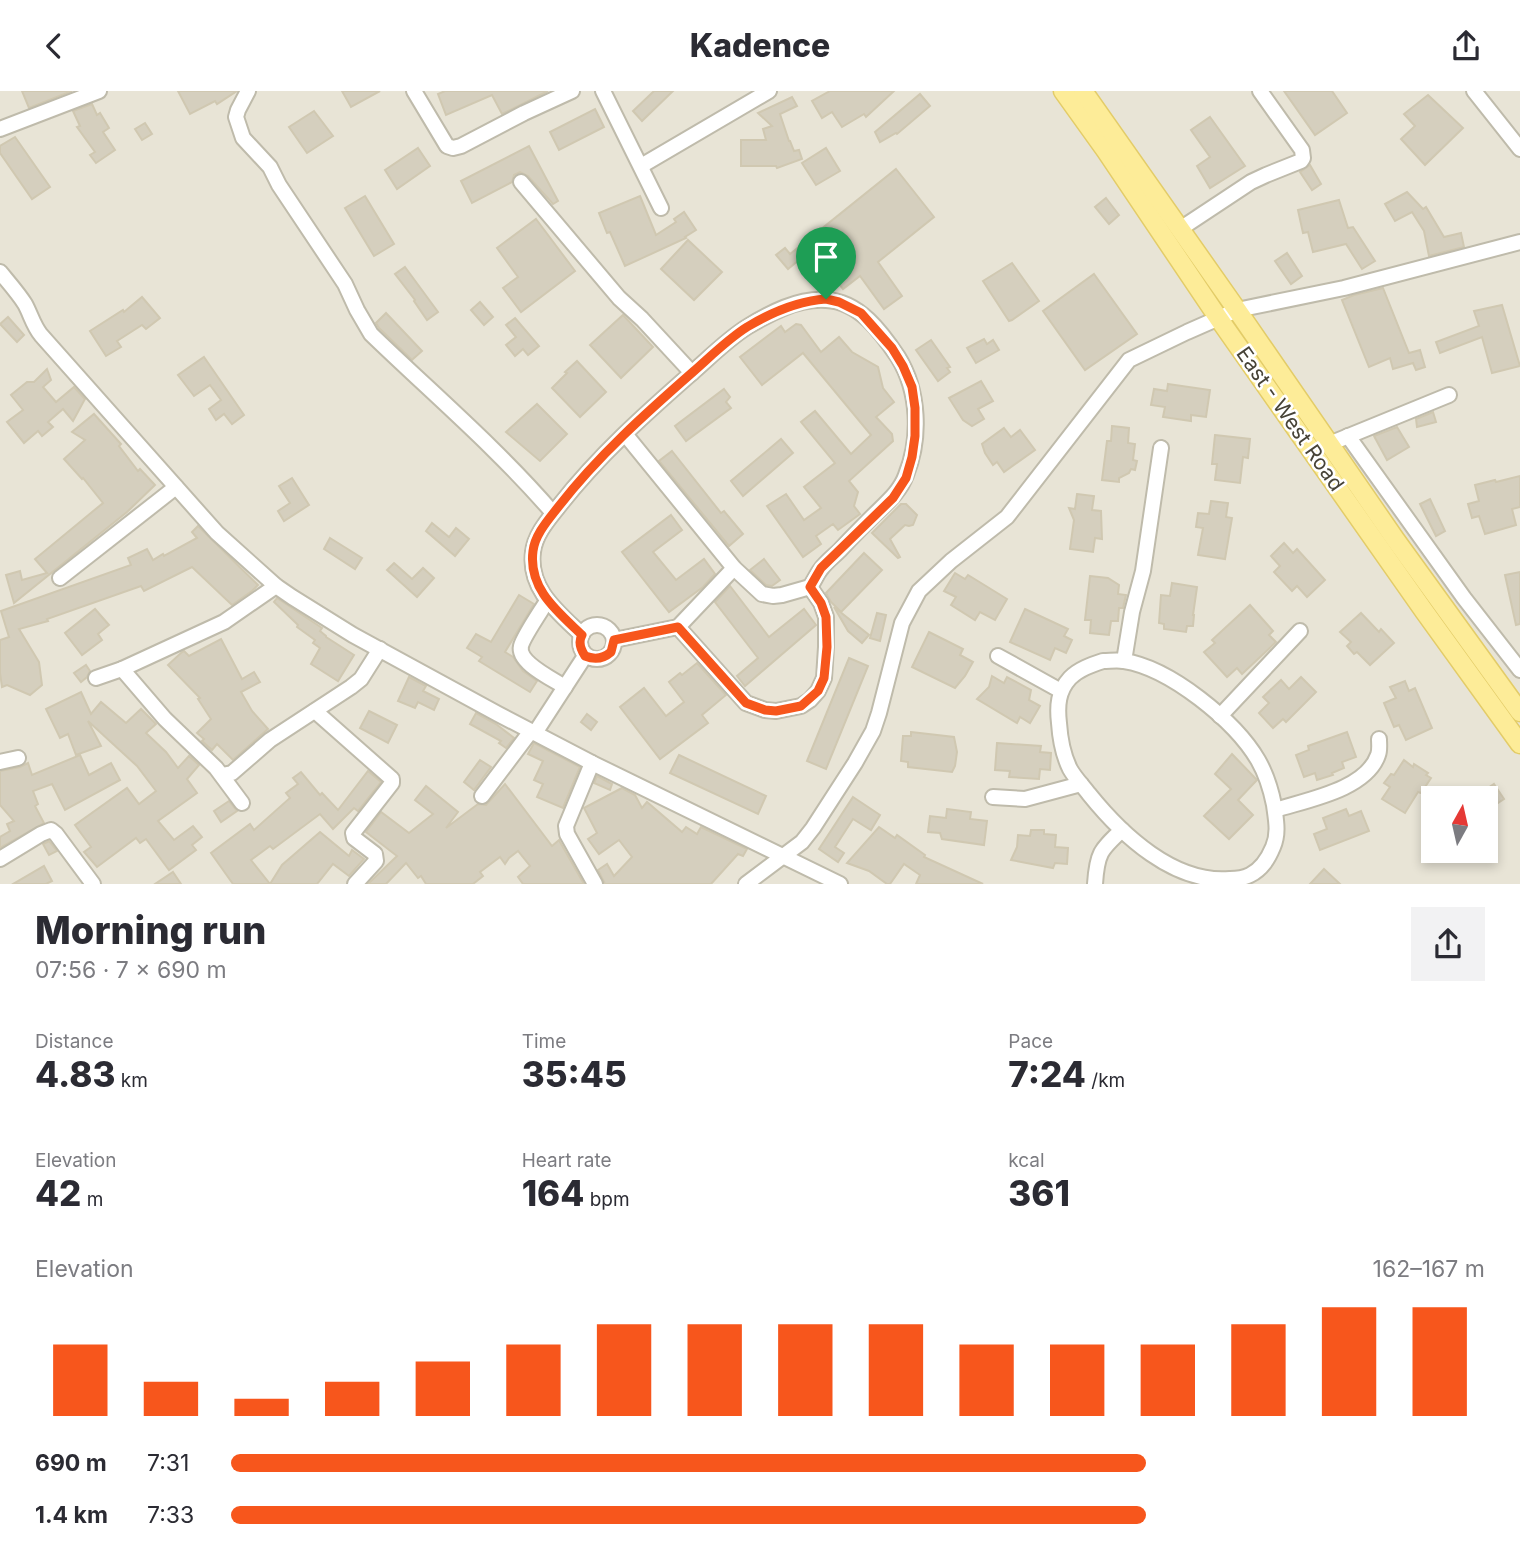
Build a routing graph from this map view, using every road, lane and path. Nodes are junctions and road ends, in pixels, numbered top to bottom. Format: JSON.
{"nodes":[{"id":1,"x":99,"y":91,"type":"edge"},
{"id":2,"x":248,"y":91,"type":"edge"},
{"id":3,"x":414,"y":91,"type":"edge"},
{"id":4,"x":572,"y":91,"type":"edge"},
{"id":5,"x":603,"y":91,"type":"edge"},
{"id":6,"x":769,"y":91,"type":"edge"},
{"id":7,"x":1063,"y":91,"type":"edge"},
{"id":8,"x":1083,"y":91,"type":"edge"},
{"id":9,"x":1260,"y":91,"type":"edge"},
{"id":10,"x":1474,"y":91,"type":"edge"},
{"id":11,"x":548,"y":96,"type":"edge"},
{"id":12,"x":0,"y":129,"type":"edge"},
{"id":13,"x":1520,"y":149,"type":"edge"},
{"id":14,"x":640,"y":166,"type":"junction"},
{"id":15,"x":521,"y":182,"type":"dead end"},
{"id":16,"x":661,"y":208,"type":"dead end"},
{"id":17,"x":1180,"y":229,"type":"junction"},
{"id":18,"x":1520,"y":242,"type":"edge"},
{"id":19,"x":0,"y":272,"type":"edge"},
{"id":20,"x":1237,"y":310,"type":"junction"},
{"id":21,"x":1219,"y":319,"type":"junction"},
{"id":22,"x":692,"y":373,"type":"junction"},
{"id":23,"x":1449,"y":395,"type":"dead end"},
{"id":24,"x":625,"y":434,"type":"junction"},
{"id":25,"x":1348,"y":436,"type":"junction"},
{"id":26,"x":1329,"y":444,"type":"junction"},
{"id":27,"x":1161,"y":447,"type":"dead end"},
{"id":28,"x":176,"y":487,"type":"junction"},
{"id":29,"x":553,"y":513,"type":"junction"},
{"id":30,"x":734,"y":568,"type":"junction"},
{"id":31,"x":60,"y":578,"type":"dead end"},
{"id":32,"x":276,"y":586,"type":"junction"},
{"id":33,"x":810,"y":587,"type":"junction"},
{"id":34,"x":1461,"y":593,"type":"junction"},
{"id":35,"x":547,"y":601,"type":"junction"},
{"id":36,"x":1444,"y":607,"type":"junction"},
{"id":37,"x":678,"y":627,"type":"junction"},
{"id":38,"x":1300,"y":631,"type":"dead end"},
{"id":39,"x":582,"y":635,"type":"junction"},
{"id":40,"x":614,"y":640,"type":"junction"},
{"id":41,"x":380,"y":649,"type":"junction"},
{"id":42,"x":585,"y":656,"type":"junction"},
{"id":43,"x":998,"y":656,"type":"dead end"},
{"id":44,"x":1124,"y":661,"type":"junction"},
{"id":45,"x":122,"y":669,"type":"junction"},
{"id":46,"x":1520,"y":670,"type":"edge"},
{"id":47,"x":96,"y":678,"type":"dead end"},
{"id":48,"x":565,"y":687,"type":"junction"},
{"id":49,"x":1061,"y":691,"type":"junction"},
{"id":50,"x":315,"y":711,"type":"junction"},
{"id":51,"x":1520,"y":712,"type":"edge"},
{"id":52,"x":1220,"y":716,"type":"junction"},
{"id":53,"x":533,"y":732,"type":"junction"},
{"id":54,"x":1378,"y":739,"type":"dead end"},
{"id":55,"x":1520,"y":744,"type":"edge"},
{"id":56,"x":18,"y":758,"type":"dead end"},
{"id":57,"x":0,"y":762,"type":"edge"},
{"id":58,"x":592,"y":763,"type":"junction"},
{"id":59,"x":222,"y":775,"type":"junction"},
{"id":60,"x":1082,"y":785,"type":"junction"},
{"id":61,"x":482,"y":796,"type":"dead end"},
{"id":62,"x":993,"y":797,"type":"dead end"},
{"id":63,"x":242,"y":803,"type":"dead end"},
{"id":64,"x":1275,"y":810,"type":"junction"},
{"id":65,"x":1122,"y":830,"type":"junction"},
{"id":66,"x":783,"y":857,"type":"junction"},
{"id":67,"x":0,"y":859,"type":"edge"},
{"id":68,"x":1253,"y":880,"type":"edge"},
{"id":69,"x":1218,"y":882,"type":"edge"},
{"id":70,"x":93,"y":884,"type":"edge"},
{"id":71,"x":355,"y":884,"type":"edge"},
{"id":72,"x":595,"y":884,"type":"edge"},
{"id":73,"x":746,"y":884,"type":"edge"},
{"id":74,"x":840,"y":884,"type":"edge"},
{"id":75,"x":1096,"y":884,"type":"edge"}],
"edges":[{"from":1,"to":12,"type":"street"},
{"from":2,"to":29,"type":"street"},
{"from":3,"to":11,"type":"street"},
{"from":4,"to":11,"type":"street"},
{"from":5,"to":14,"type":"street"},
{"from":6,"to":14,"type":"street"},
{"from":7,"to":21,"type":"main road","name":"East - West Road"},
{"from":8,"to":17,"type":"main road","name":"East - West Road"},
{"from":9,"to":17,"type":"street"},
{"from":10,"to":13,"type":"street"},
{"from":14,"to":16,"type":"street"},
{"from":15,"to":22,"type":"street"},
{"from":17,"to":20,"type":"main road","name":"East - West Road"},
{"from":18,"to":20,"type":"street"},
{"from":19,"to":28,"type":"street"},
{"from":20,"to":21,"type":"street"},
{"from":20,"to":26,"type":"main road","name":"East - West Road"},
{"from":21,"to":55,"type":"main road","name":"East - West Road"},
{"from":21,"to":66,"type":"street"},
{"from":22,"to":24,"type":"street"},
{"from":22,"to":33,"type":"street"},
{"from":23,"to":25,"type":"street"},
{"from":24,"to":29,"type":"street"},
{"from":24,"to":30,"type":"street"},
{"from":25,"to":26,"type":"street"},
{"from":25,"to":34,"type":"street"},
{"from":26,"to":36,"type":"main road","name":"East - West Road"},
{"from":27,"to":44,"type":"street"},
{"from":28,"to":31,"type":"street"},
{"from":28,"to":32,"type":"street"},
{"from":29,"to":35,"type":"street"},
{"from":30,"to":33,"type":"street"},
{"from":30,"to":37,"type":"street"},
{"from":32,"to":41,"type":"street"},
{"from":32,"to":45,"type":"street"},
{"from":33,"to":37,"type":"street"},
{"from":34,"to":36,"type":"street"},
{"from":34,"to":46,"type":"street"},
{"from":35,"to":39,"type":"street"},
{"from":35,"to":48,"type":"street"},
{"from":36,"to":51,"type":"main road","name":"East - West Road"},
{"from":37,"to":40,"type":"street"},
{"from":38,"to":52,"type":"street"},
{"from":39,"to":40,"type":"street"},
{"from":39,"to":42,"type":"street"},
{"from":40,"to":42,"type":"street"},
{"from":41,"to":50,"type":"street"},
{"from":41,"to":53,"type":"street"},
{"from":42,"to":48,"type":"street"},
{"from":43,"to":49,"type":"street"},
{"from":44,"to":49,"type":"street"},
{"from":44,"to":52,"type":"street"},
{"from":45,"to":47,"type":"street"},
{"from":45,"to":59,"type":"street"},
{"from":48,"to":53,"type":"street"},
{"from":49,"to":60,"type":"street"},
{"from":50,"to":59,"type":"street"},
{"from":50,"to":71,"type":"street"},
{"from":52,"to":64,"type":"street"},
{"from":53,"to":58,"type":"street"},
{"from":53,"to":61,"type":"street"},
{"from":54,"to":64,"type":"street"},
{"from":56,"to":57,"type":"street"},
{"from":58,"to":66,"type":"street"},
{"from":58,"to":72,"type":"street"},
{"from":59,"to":63,"type":"street"},
{"from":60,"to":62,"type":"street"},
{"from":60,"to":65,"type":"street"},
{"from":64,"to":68,"type":"street"},
{"from":65,"to":69,"type":"street"},
{"from":65,"to":75,"type":"street"},
{"from":66,"to":73,"type":"street"},
{"from":66,"to":74,"type":"street"},
{"from":67,"to":70,"type":"street"},
{"from":68,"to":69,"type":"street"}]}
